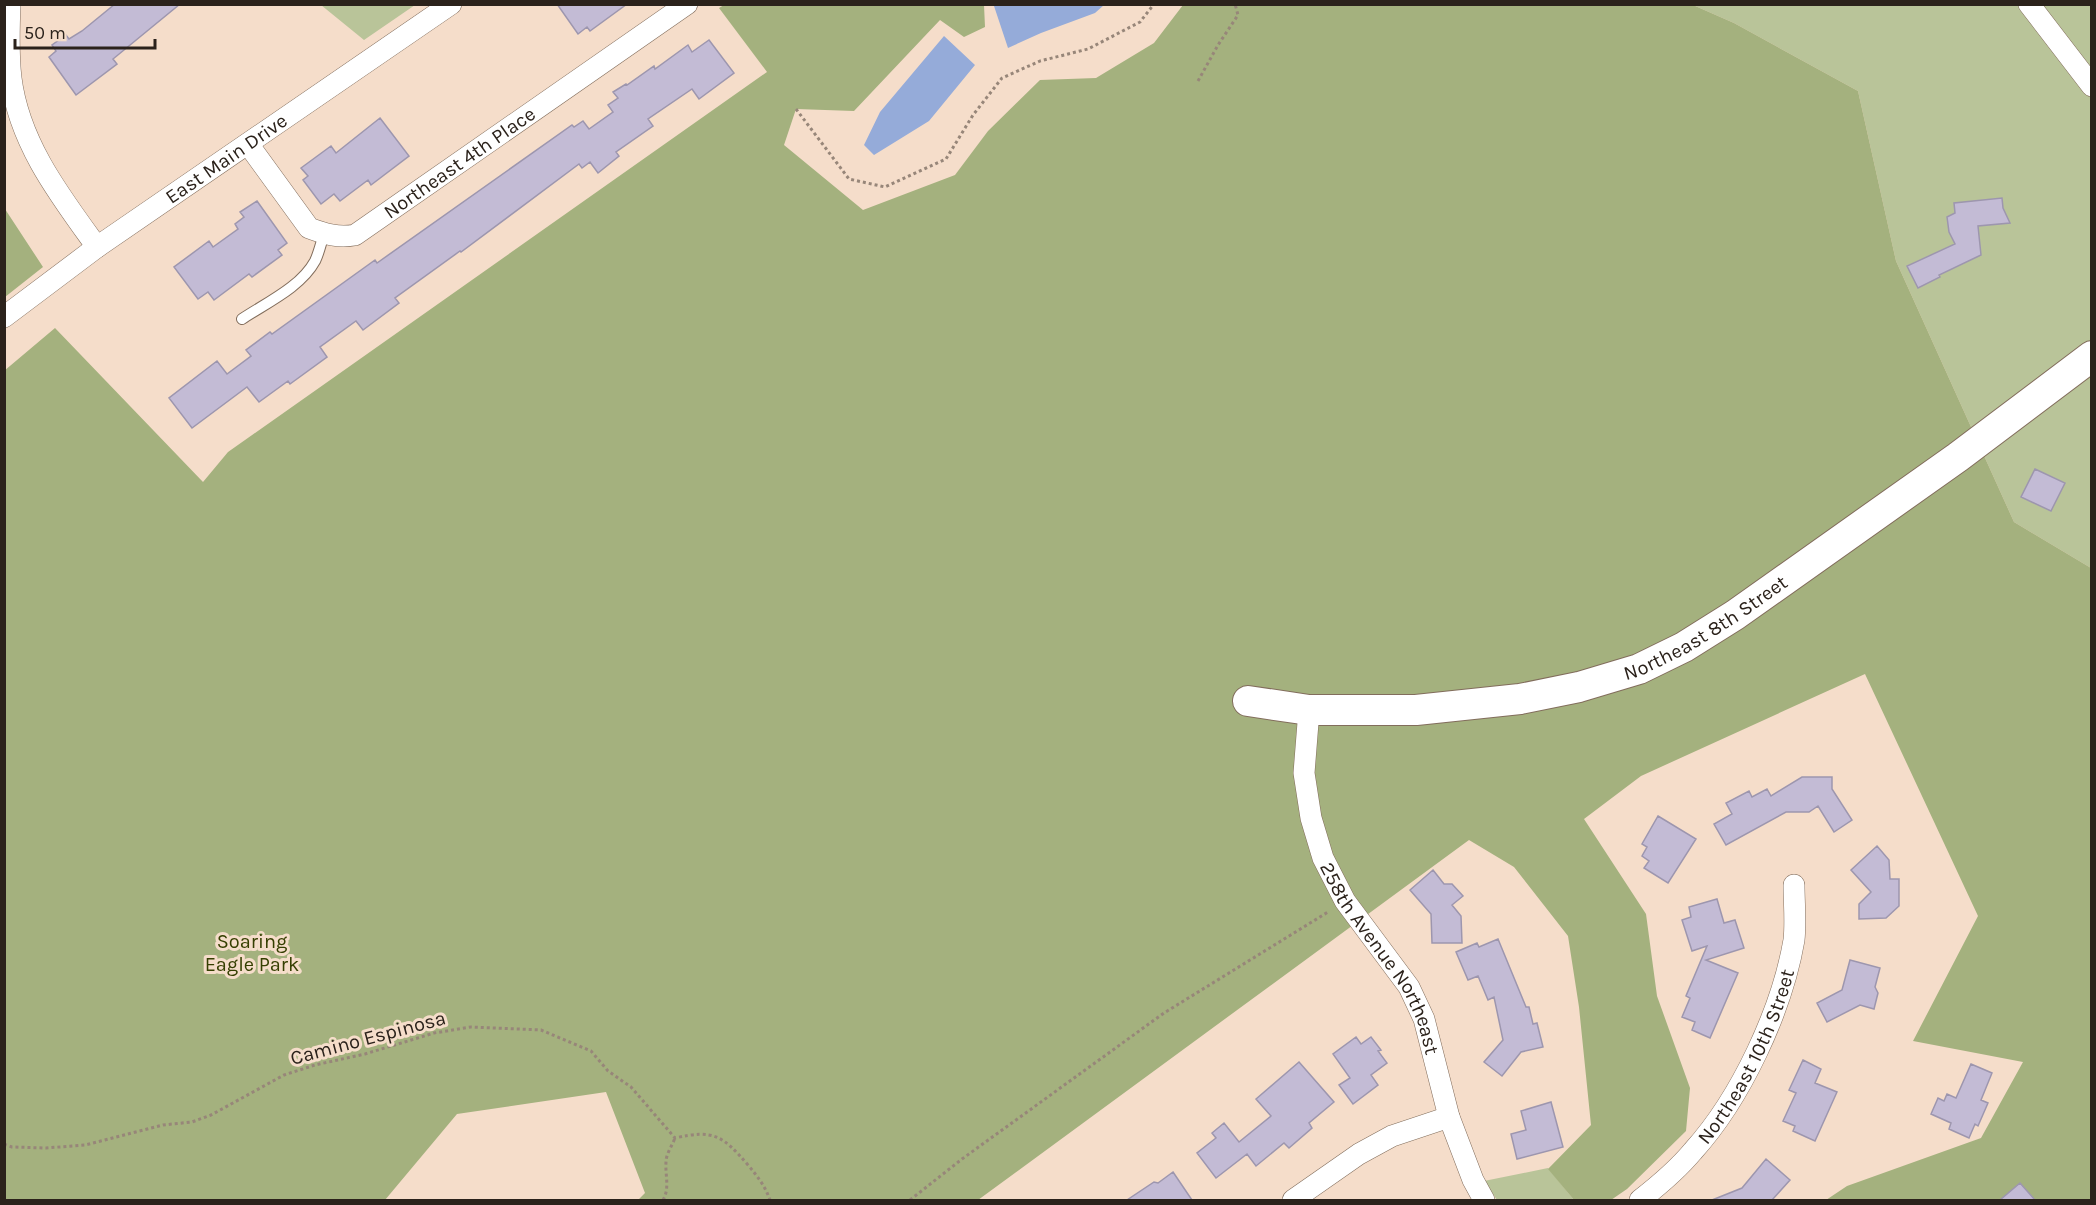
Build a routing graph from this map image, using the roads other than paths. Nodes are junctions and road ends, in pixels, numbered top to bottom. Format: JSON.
{"nodes":[{"id":1,"x":10,"y":4,"type":"edge"},
{"id":2,"x":451,"y":4,"type":"edge"},
{"id":3,"x":687,"y":4,"type":"edge"},
{"id":4,"x":2029,"y":4,"type":"edge"},
{"id":5,"x":2091,"y":86,"type":"edge"},
{"id":6,"x":248,"y":144,"type":"junction"},
{"id":7,"x":324,"y":234,"type":"junction"},
{"id":8,"x":97,"y":247,"type":"junction"},
{"id":9,"x":4,"y":317,"type":"edge"},
{"id":10,"x":242,"y":319,"type":"dead end"},
{"id":11,"x":2091,"y":356,"type":"edge"},
{"id":12,"x":1248,"y":701,"type":"dead end"},
{"id":13,"x":1309,"y":710,"type":"junction"},
{"id":14,"x":1794,"y":885,"type":"dead end"},
{"id":15,"x":1449,"y":1117,"type":"junction"},
{"id":16,"x":1293,"y":1200,"type":"edge"},
{"id":17,"x":1484,"y":1200,"type":"edge"},
{"id":18,"x":1640,"y":1200,"type":"edge"}],
"edges":[{"from":1,"to":8,"type":"street"},
{"from":2,"to":6,"type":"street","name":"East Main Drive"},
{"from":3,"to":7,"type":"street","name":"Northeast 4th Place"},
{"from":4,"to":5,"type":"street"},
{"from":6,"to":7,"type":"street"},
{"from":6,"to":8,"type":"street","name":"East Main Drive"},
{"from":7,"to":10,"type":"lane"},
{"from":8,"to":9,"type":"street","name":"East Main Drive"},
{"from":11,"to":13,"type":"street","name":"Northeast 8th Street"},
{"from":12,"to":13,"type":"street","name":"Northeast 8th Street"},
{"from":13,"to":15,"type":"street","name":"258th Avenue Northeast"},
{"from":14,"to":18,"type":"street","name":"Northeast 10th Street"},
{"from":15,"to":16,"type":"street"},
{"from":15,"to":17,"type":"street","name":"258th Avenue Northeast"}]}
